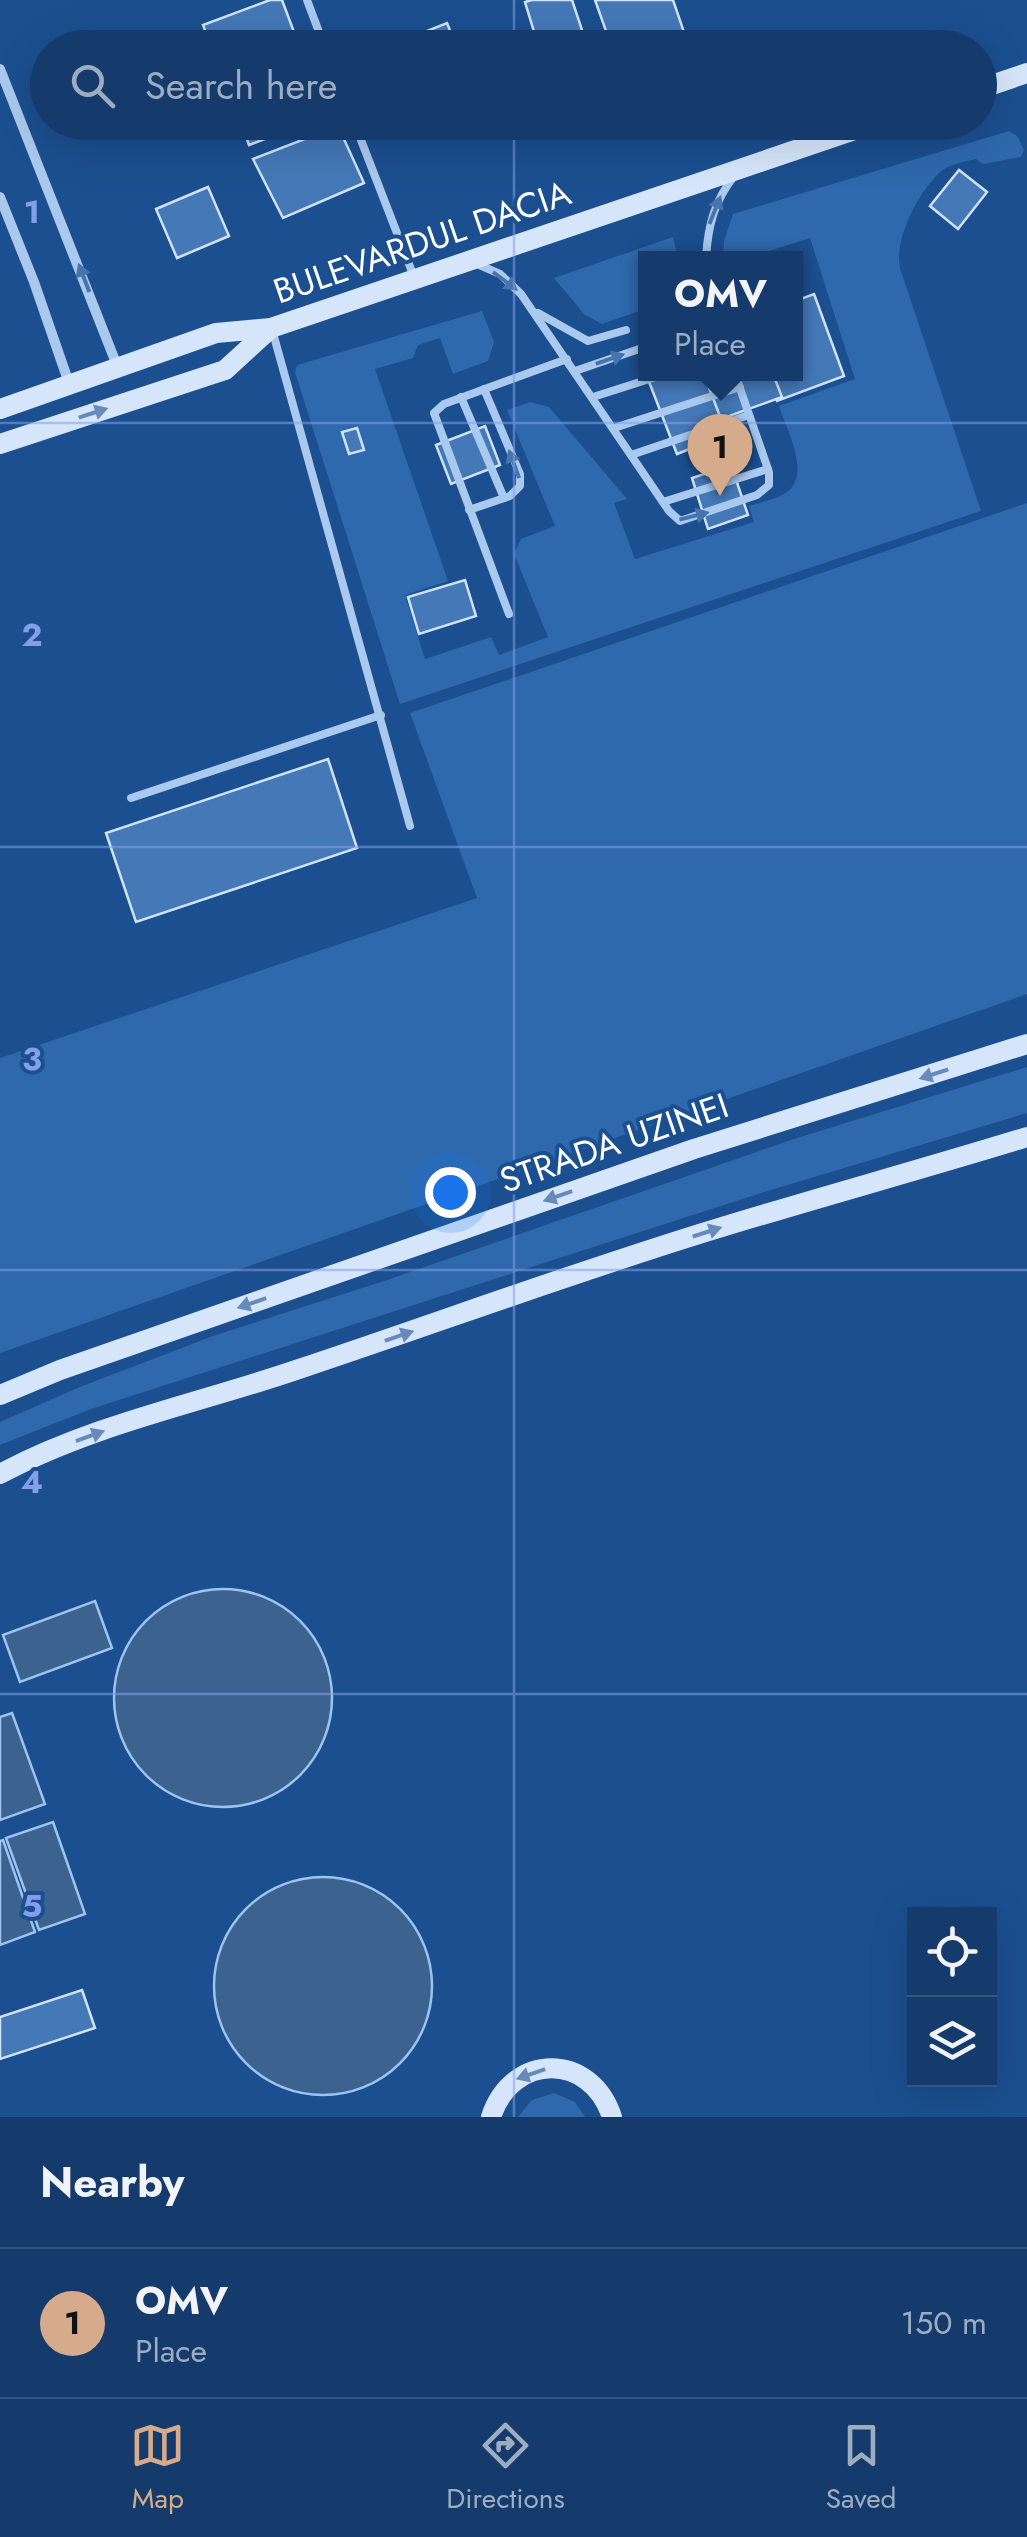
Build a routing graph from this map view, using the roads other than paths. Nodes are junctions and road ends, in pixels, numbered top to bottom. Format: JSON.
{"nodes":[{"id":1,"x":307,"y":0,"type":"edge"},
{"id":2,"x":318,"y":30,"type":"edge"},
{"id":3,"x":0,"y":69,"type":"edge"},
{"id":4,"x":1027,"y":74,"type":"edge"},
{"id":5,"x":997,"y":84,"type":"edge"},
{"id":6,"x":361,"y":140,"type":"edge"},
{"id":7,"x":824,"y":140,"type":"edge"},
{"id":8,"x":742,"y":167,"type":"junction"},
{"id":9,"x":0,"y":197,"type":"edge"},
{"id":10,"x":707,"y":251,"type":"edge"},
{"id":11,"x":468,"y":260,"type":"junction"},
{"id":12,"x":416,"y":281,"type":"junction"},
{"id":13,"x":534,"y":311,"type":"junction"},
{"id":14,"x":271,"y":328,"type":"junction"},
{"id":15,"x":626,"y":330,"type":"dead end"},
{"id":16,"x":638,"y":350,"type":"edge"},
{"id":17,"x":567,"y":359,"type":"junction"},
{"id":18,"x":119,"y":369,"type":"junction"},
{"id":19,"x":576,"y":372,"type":"junction"},
{"id":20,"x":644,"y":381,"type":"edge"},
{"id":21,"x":738,"y":381,"type":"edge"},
{"id":22,"x":70,"y":386,"type":"junction"},
{"id":23,"x":740,"y":387,"type":"junction"},
{"id":24,"x":484,"y":389,"type":"junction"},
{"id":25,"x":462,"y":397,"type":"junction"},
{"id":26,"x":593,"y":397,"type":"junction"},
{"id":27,"x":0,"y":410,"type":"edge"},
{"id":28,"x":749,"y":415,"type":"junction"},
{"id":29,"x":614,"y":428,"type":"junction"},
{"id":30,"x":0,"y":444,"type":"edge"},
{"id":31,"x":631,"y":455,"type":"junction"},
{"id":32,"x":768,"y":469,"type":"junction"},
{"id":33,"x":504,"y":498,"type":"junction"},
{"id":34,"x":663,"y":502,"type":"junction"},
{"id":35,"x":469,"y":510,"type":"junction"},
{"id":36,"x":509,"y":614,"type":"dead end"},
{"id":37,"x":381,"y":715,"type":"junction"},
{"id":38,"x":131,"y":798,"type":"dead end"},
{"id":39,"x":410,"y":826,"type":"dead end"},
{"id":40,"x":1027,"y":1044,"type":"edge"},
{"id":41,"x":1027,"y":1136,"type":"edge"},
{"id":42,"x":0,"y":1395,"type":"edge"},
{"id":43,"x":0,"y":1474,"type":"edge"},
{"id":44,"x":490,"y":2116,"type":"edge"},
{"id":45,"x":612,"y":2117,"type":"edge"}],
"edges":[{"from":1,"to":2,"type":"lane"},
{"from":18,"to":3,"type":"street","one_way":true},
{"from":4,"to":5,"type":"street"},
{"from":6,"to":12,"type":"lane"},
{"from":7,"to":8,"type":"street","name":"BULEVARDUL DACIA"},
{"from":10,"to":8,"type":"lane","one_way":true},
{"from":8,"to":11,"type":"street","name":"BULEVARDUL DACIA"},
{"from":9,"to":22,"type":"street"},
{"from":11,"to":12,"type":"street","name":"BULEVARDUL DACIA"},
{"from":11,"to":13,"type":"lane","one_way":true},
{"from":12,"to":14,"type":"street","name":"BULEVARDUL DACIA"},
{"from":13,"to":15,"type":"lane"},
{"from":13,"to":17,"type":"lane"},
{"from":14,"to":18,"type":"street"},
{"from":30,"to":14,"type":"street","name":"BULEVARDUL DACIA","one_way":true},
{"from":14,"to":37,"type":"lane"},
{"from":19,"to":16,"type":"lane","one_way":true},
{"from":17,"to":19,"type":"lane"},
{"from":17,"to":24,"type":"lane"},
{"from":18,"to":22,"type":"street"},
{"from":19,"to":26,"type":"lane"},
{"from":20,"to":26,"type":"lane"},
{"from":21,"to":23,"type":"lane"},
{"from":22,"to":27,"type":"street"},
{"from":23,"to":28,"type":"lane"},
{"from":23,"to":29,"type":"lane"},
{"from":24,"to":25,"type":"lane"},
{"from":33,"to":24,"type":"lane","one_way":true},
{"from":25,"to":33,"type":"lane"},
{"from":25,"to":35,"type":"lane"},
{"from":26,"to":29,"type":"lane"},
{"from":28,"to":31,"type":"lane"},
{"from":28,"to":32,"type":"lane"},
{"from":29,"to":31,"type":"lane"},
{"from":31,"to":34,"type":"lane"},
{"from":32,"to":34,"type":"lane"},
{"from":34,"to":32,"type":"lane","one_way":true},
{"from":33,"to":35,"type":"lane"},
{"from":35,"to":36,"type":"lane"},
{"from":37,"to":38,"type":"lane"},
{"from":37,"to":39,"type":"lane"},
{"from":40,"to":42,"type":"street","name":"STRADA UZINEI","one_way":true},
{"from":43,"to":41,"type":"street","one_way":true},
{"from":45,"to":44,"type":"street","one_way":true}]}
